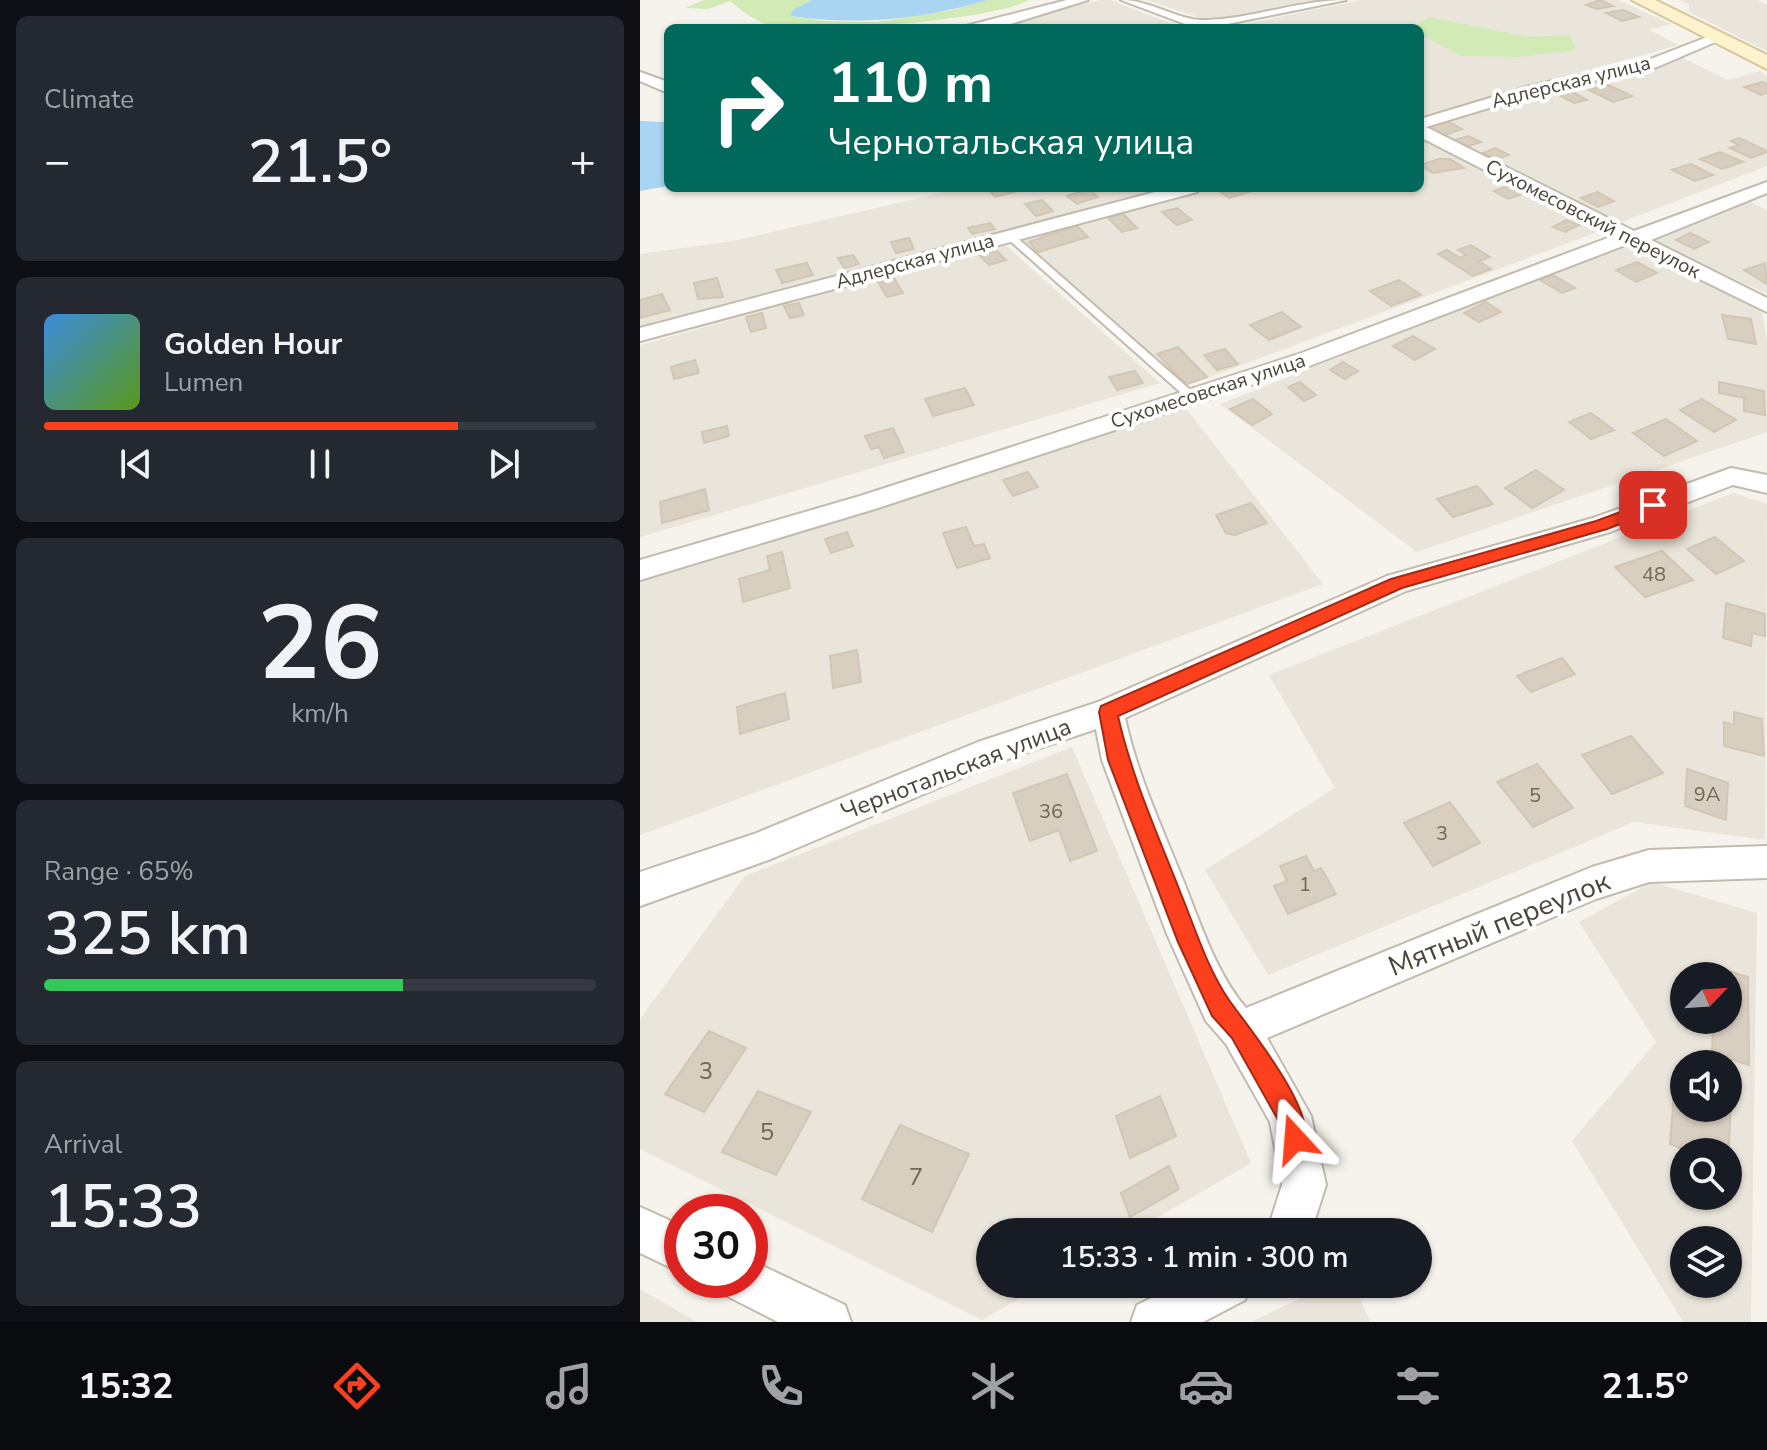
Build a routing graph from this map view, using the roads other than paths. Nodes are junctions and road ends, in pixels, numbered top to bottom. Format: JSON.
{"nodes":[{"id":1,"x":1081,"y":0,"type":"edge"},
{"id":2,"x":1128,"y":0,"type":"edge"},
{"id":3,"x":1339,"y":0,"type":"edge"},
{"id":4,"x":1641,"y":0,"type":"edge"},
{"id":5,"x":994,"y":24,"type":"edge"},
{"id":6,"x":1187,"y":24,"type":"edge"},
{"id":7,"x":1233,"y":24,"type":"edge"},
{"id":8,"x":1720,"y":37,"type":"junction"},
{"id":9,"x":1767,"y":63,"type":"edge"},
{"id":10,"x":664,"y":69,"type":"edge"},
{"id":11,"x":640,"y":74,"type":"edge"},
{"id":12,"x":664,"y":86,"type":"edge"},
{"id":13,"x":1424,"y":123,"type":"edge"},
{"id":14,"x":1424,"y":133,"type":"edge"},
{"id":15,"x":1767,"y":187,"type":"edge"},
{"id":16,"x":1176,"y":192,"type":"edge"},
{"id":17,"x":1010,"y":236,"type":"junction"},
{"id":18,"x":1628,"y":237,"type":"junction"},
{"id":19,"x":1767,"y":306,"type":"edge"},
{"id":20,"x":640,"y":335,"type":"edge"},
{"id":21,"x":1192,"y":397,"type":"junction"},
{"id":22,"x":1767,"y":484,"type":"edge"},
{"id":23,"x":640,"y":570,"type":"edge"},
{"id":24,"x":1108,"y":712,"type":"junction"},
{"id":25,"x":1767,"y":862,"type":"edge"},
{"id":26,"x":640,"y":889,"type":"edge"},
{"id":27,"x":1240,"y":1030,"type":"junction"},
{"id":28,"x":1293,"y":1218,"type":"edge"},
{"id":29,"x":640,"y":1229,"type":"edge"},
{"id":30,"x":664,"y":1241,"type":"edge"},
{"id":31,"x":768,"y":1292,"type":"edge"},
{"id":32,"x":1201,"y":1298,"type":"edge"},
{"id":33,"x":828,"y":1322,"type":"edge"},
{"id":34,"x":1154,"y":1322,"type":"edge"}],
"edges":[{"from":1,"to":5,"type":"street"},
{"from":2,"to":6,"type":"street"},
{"from":3,"to":7,"type":"street"},
{"from":4,"to":8,"type":"main road"},
{"from":8,"to":9,"type":"main road"},
{"from":8,"to":13,"type":"street","name":"Адлерская улица"},
{"from":10,"to":11,"type":"street"},
{"from":11,"to":12,"type":"street"},
{"from":14,"to":18,"type":"street","name":"Сухомесовский переулок"},
{"from":15,"to":18,"type":"street","name":"Сухомесовская улица"},
{"from":16,"to":17,"type":"street","name":"Адлерская улица"},
{"from":17,"to":20,"type":"street","name":"Адлерская улица"},
{"from":17,"to":21,"type":"lane"},
{"from":18,"to":19,"type":"street","name":"Сухомесовский переулок"},
{"from":18,"to":21,"type":"street","name":"Сухомесовская улица"},
{"from":21,"to":23,"type":"street","name":"Сухомесовская улица"},
{"from":22,"to":24,"type":"street","name":"Чернотальская улица"},
{"from":24,"to":26,"type":"street","name":"Чернотальская улица"},
{"from":24,"to":27,"type":"street"},
{"from":25,"to":27,"type":"street","name":"Мятный переулок"},
{"from":27,"to":28,"type":"street"},
{"from":29,"to":30,"type":"street"},
{"from":31,"to":33,"type":"street"},
{"from":32,"to":34,"type":"street"}]}
